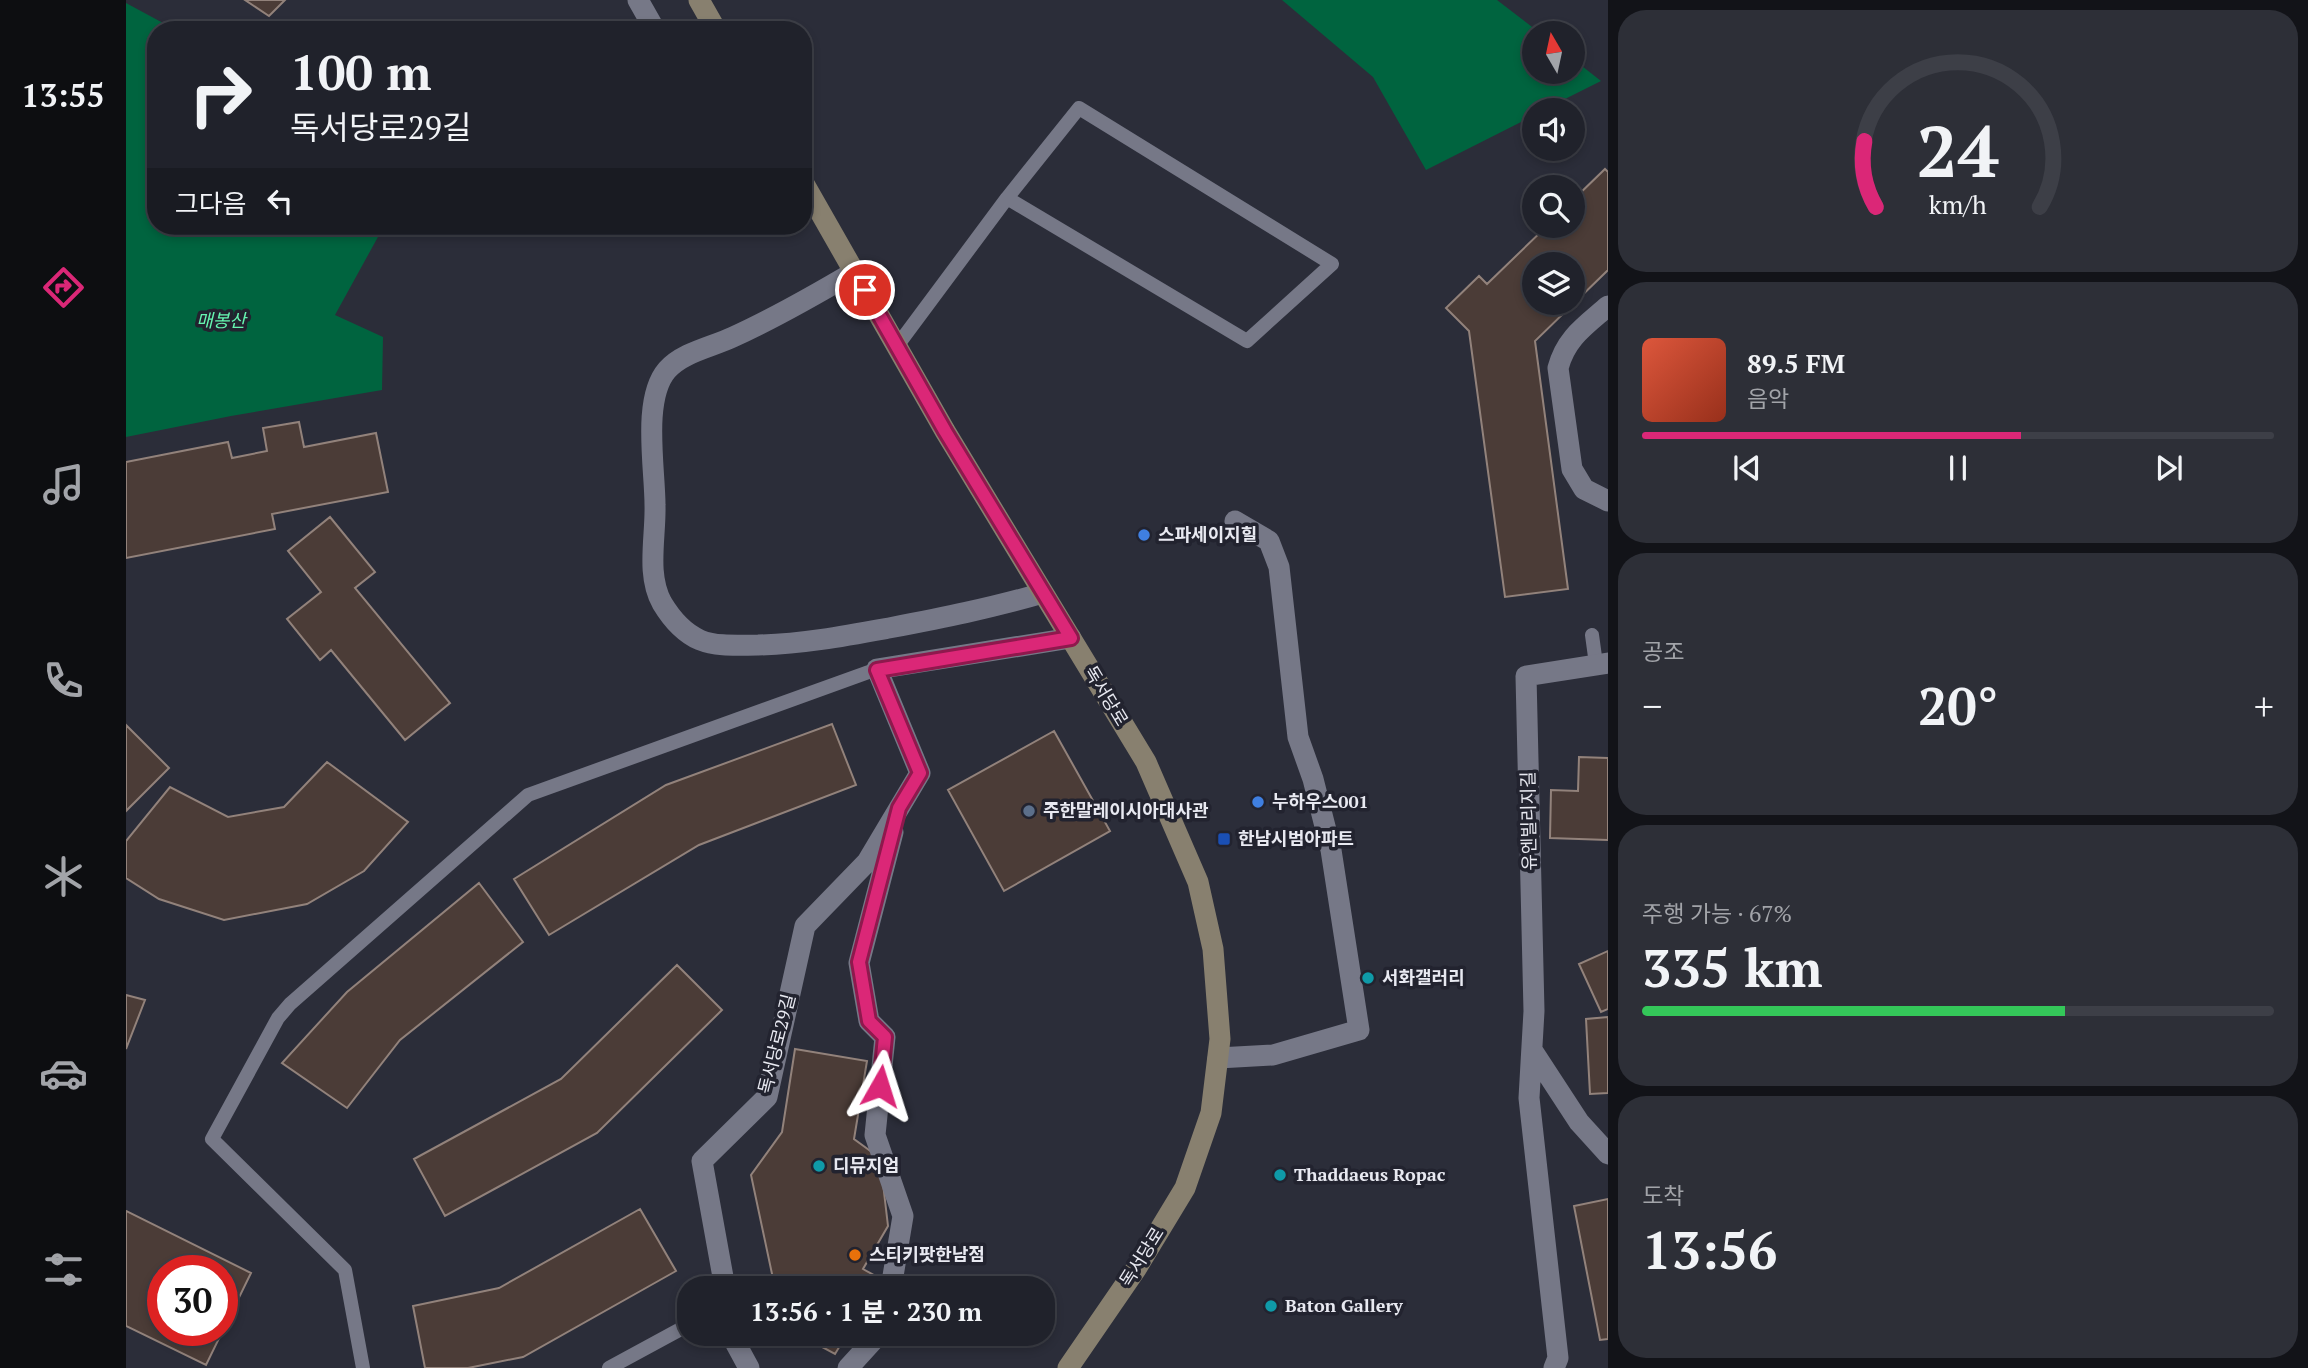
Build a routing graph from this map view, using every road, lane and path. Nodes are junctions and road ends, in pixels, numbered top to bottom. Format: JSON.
{"nodes":[{"id":1,"x":638,"y":0,"type":"edge"},
{"id":2,"x":699,"y":0,"type":"edge"},
{"id":3,"x":650,"y":21,"type":"edge"},
{"id":4,"x":711,"y":21,"type":"edge"},
{"id":5,"x":812,"y":198,"type":"edge"},
{"id":6,"x":1007,"y":198,"type":"junction"},
{"id":7,"x":854,"y":272,"type":"junction"},
{"id":8,"x":1608,"y":306,"type":"edge"},
{"id":9,"x":897,"y":346,"type":"junction"},
{"id":10,"x":1608,"y":502,"type":"edge"},
{"id":11,"x":1235,"y":521,"type":"dead end"},
{"id":12,"x":1044,"y":593,"type":"junction"},
{"id":13,"x":1592,"y":635,"type":"dead end"},
{"id":14,"x":1071,"y":638,"type":"junction"},
{"id":15,"x":1602,"y":663,"type":"edge"},
{"id":16,"x":877,"y":670,"type":"junction"},
{"id":17,"x":899,"y":808,"type":"junction"},
{"id":18,"x":1532,"y":1050,"type":"junction"},
{"id":19,"x":1218,"y":1058,"type":"junction"},
{"id":20,"x":1608,"y":1154,"type":"edge"},
{"id":21,"x":723,"y":1276,"type":"edge"},
{"id":22,"x":893,"y":1276,"type":"edge"},
{"id":23,"x":677,"y":1331,"type":"edge"},
{"id":24,"x":737,"y":1346,"type":"edge"},
{"id":25,"x":869,"y":1346,"type":"edge"},
{"id":26,"x":363,"y":1368,"type":"edge"},
{"id":27,"x":609,"y":1368,"type":"edge"},
{"id":28,"x":749,"y":1368,"type":"edge"},
{"id":29,"x":848,"y":1368,"type":"edge"},
{"id":30,"x":1068,"y":1368,"type":"edge"},
{"id":31,"x":1554,"y":1368,"type":"edge"}],
"edges":[{"from":1,"to":3,"type":"street"},
{"from":2,"to":4,"type":"main road"},
{"from":5,"to":7,"type":"main road","name":"독서당로"},
{"from":6,"to":6,"type":"lane"},
{"from":6,"to":9,"type":"lane"},
{"from":7,"to":9,"type":"main road","name":"독서당로"},
{"from":7,"to":12,"type":"street"},
{"from":8,"to":10,"type":"street"},
{"from":9,"to":12,"type":"main road","name":"독서당로"},
{"from":11,"to":19,"type":"street"},
{"from":12,"to":14,"type":"main road","name":"독서당로"},
{"from":13,"to":15,"type":"lane"},
{"from":14,"to":16,"type":"street"},
{"from":14,"to":19,"type":"main road","name":"독서당로"},
{"from":15,"to":18,"type":"street","name":"유엔빌리지길"},
{"from":16,"to":17,"type":"street","name":"독서당로29길"},
{"from":16,"to":26,"type":"lane"},
{"from":17,"to":21,"type":"street","name":"독서당로29길"},
{"from":17,"to":22,"type":"street","name":"독서당로29길"},
{"from":18,"to":20,"type":"street"},
{"from":18,"to":31,"type":"street","name":"유엔빌리지길"},
{"from":19,"to":30,"type":"main road","name":"독서당로"},
{"from":23,"to":27,"type":"lane"},
{"from":24,"to":28,"type":"street"},
{"from":25,"to":29,"type":"street"}]}
